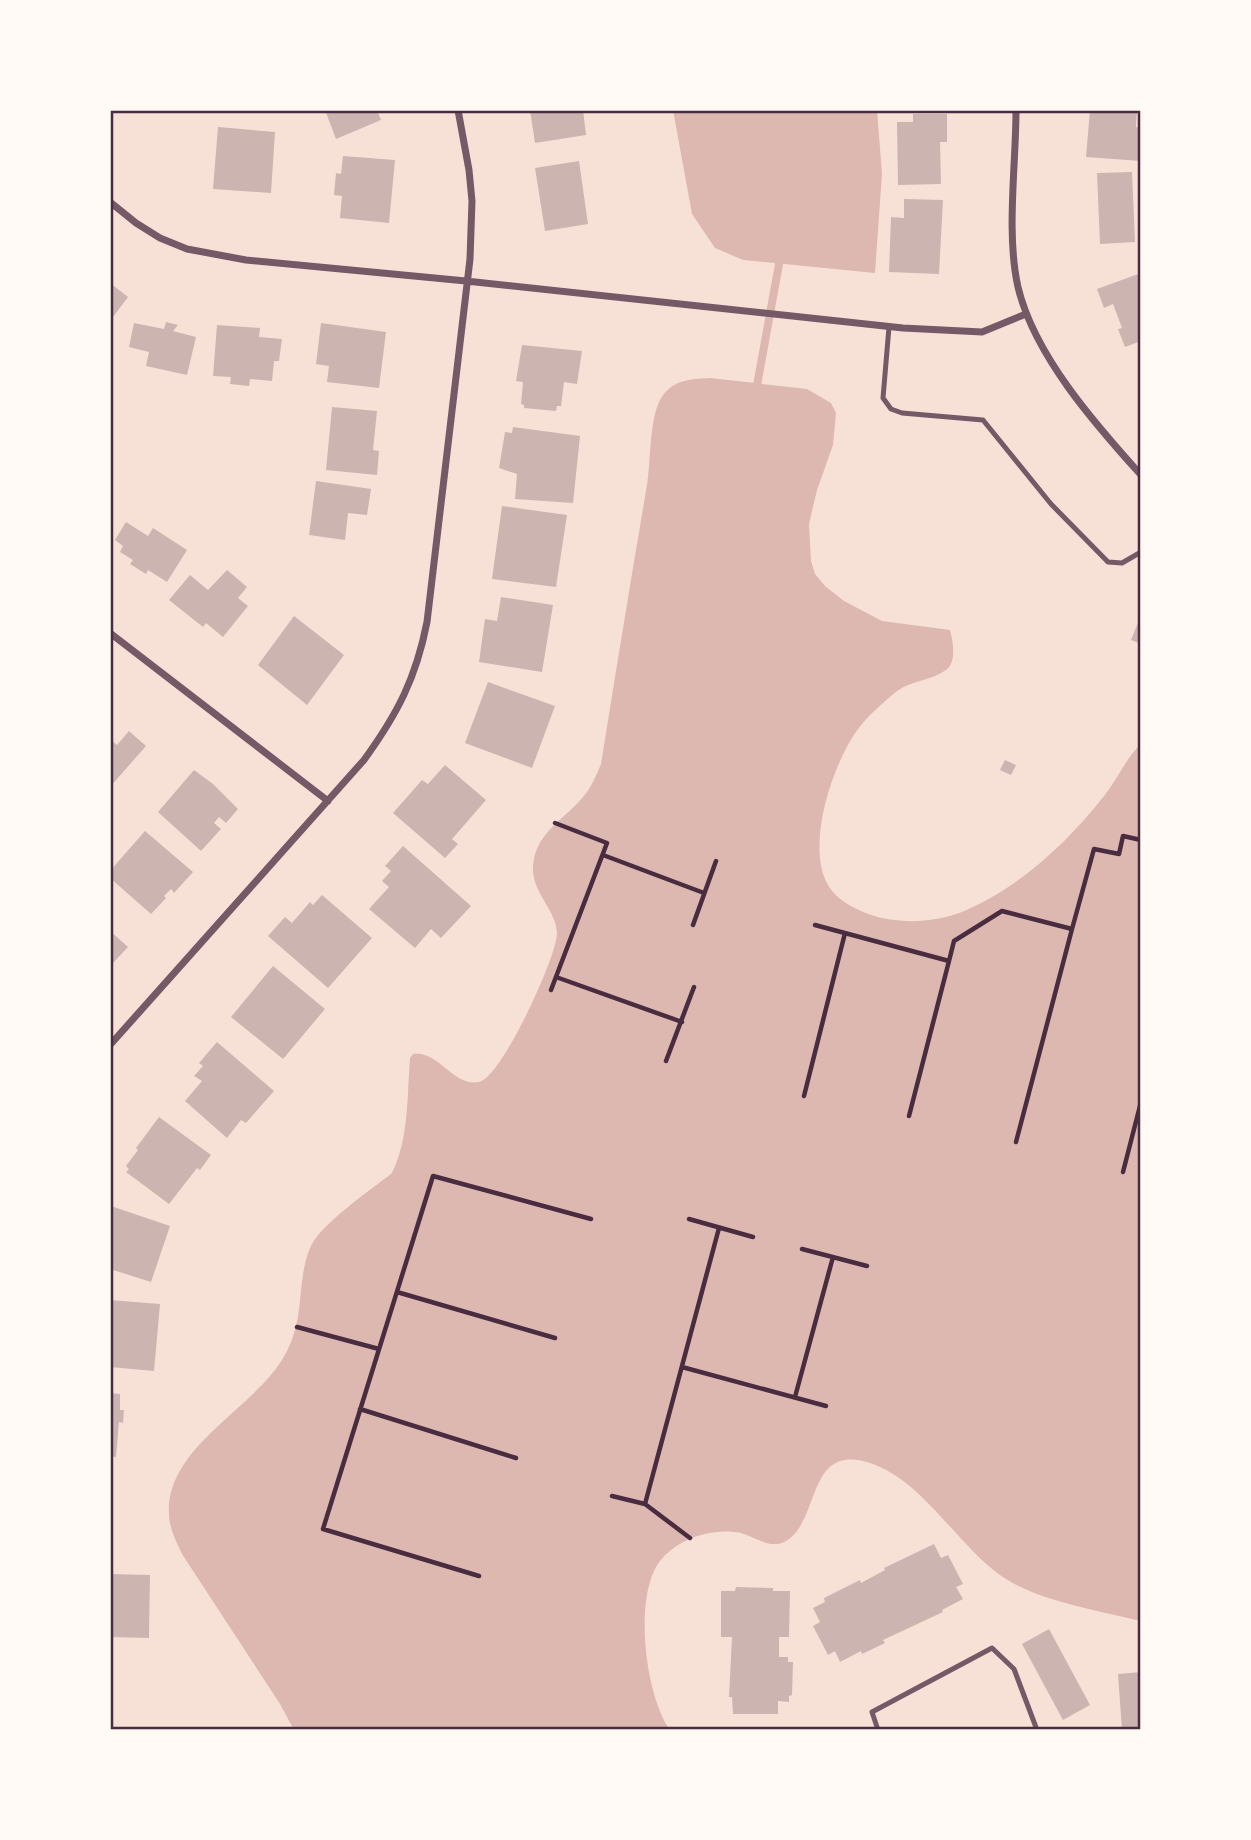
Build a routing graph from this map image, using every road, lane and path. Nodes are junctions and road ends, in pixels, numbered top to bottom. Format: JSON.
{"nodes":[{"id":1,"x":458,"y":110,"type":"edge"},
{"id":2,"x":1016,"y":110,"type":"edge"},
{"id":3,"x":110,"y":202,"type":"edge"},
{"id":4,"x":466,"y":281,"type":"junction"},
{"id":5,"x":1026,"y":314,"type":"junction"},
{"id":6,"x":890,"y":327,"type":"junction"},
{"id":7,"x":1141,"y":475,"type":"edge"},
{"id":8,"x":1141,"y":552,"type":"edge"},
{"id":9,"x":110,"y":633,"type":"edge"},
{"id":10,"x":328,"y":801,"type":"junction"},
{"id":11,"x":555,"y":823,"type":"dead end"},
{"id":12,"x":1141,"y":840,"type":"edge"},
{"id":13,"x":603,"y":855,"type":"junction"},
{"id":14,"x":716,"y":860,"type":"dead end"},
{"id":15,"x":705,"y":893,"type":"junction"},
{"id":16,"x":693,"y":925,"type":"dead end"},
{"id":17,"x":815,"y":925,"type":"dead end"},
{"id":18,"x":1072,"y":929,"type":"junction"},
{"id":19,"x":845,"y":933,"type":"junction"},
{"id":20,"x":949,"y":961,"type":"junction"},
{"id":21,"x":556,"y":977,"type":"junction"},
{"id":22,"x":694,"y":988,"type":"dead end"},
{"id":23,"x":551,"y":990,"type":"dead end"},
{"id":24,"x":682,"y":1022,"type":"junction"},
{"id":25,"x":110,"y":1045,"type":"edge"},
{"id":26,"x":666,"y":1061,"type":"dead end"},
{"id":27,"x":804,"y":1096,"type":"dead end"},
{"id":28,"x":1141,"y":1102,"type":"edge"},
{"id":29,"x":909,"y":1116,"type":"dead end"},
{"id":30,"x":1016,"y":1142,"type":"dead end"},
{"id":31,"x":1124,"y":1172,"type":"dead end"},
{"id":32,"x":591,"y":1219,"type":"dead end"},
{"id":33,"x":689,"y":1219,"type":"dead end"},
{"id":34,"x":719,"y":1227,"type":"junction"},
{"id":35,"x":753,"y":1237,"type":"dead end"},
{"id":36,"x":802,"y":1249,"type":"dead end"},
{"id":37,"x":833,"y":1257,"type":"junction"},
{"id":38,"x":867,"y":1266,"type":"dead end"},
{"id":39,"x":397,"y":1292,"type":"junction"},
{"id":40,"x":297,"y":1327,"type":"dead end"},
{"id":41,"x":555,"y":1338,"type":"dead end"},
{"id":42,"x":379,"y":1349,"type":"junction"},
{"id":43,"x":682,"y":1367,"type":"junction"},
{"id":44,"x":795,"y":1397,"type":"junction"},
{"id":45,"x":826,"y":1406,"type":"dead end"},
{"id":46,"x":360,"y":1409,"type":"junction"},
{"id":47,"x":516,"y":1458,"type":"dead end"},
{"id":48,"x":612,"y":1496,"type":"dead end"},
{"id":49,"x":645,"y":1504,"type":"junction"},
{"id":50,"x":690,"y":1538,"type":"dead end"},
{"id":51,"x":479,"y":1576,"type":"dead end"},
{"id":52,"x":878,"y":1730,"type":"edge"},
{"id":53,"x":1037,"y":1730,"type":"edge"}],
"edges":[{"from":1,"to":4,"type":"street"},
{"from":2,"to":5,"type":"street"},
{"from":3,"to":4,"type":"street"},
{"from":4,"to":6,"type":"street"},
{"from":4,"to":10,"type":"street"},
{"from":5,"to":6,"type":"street"},
{"from":5,"to":7,"type":"street"},
{"from":6,"to":8,"type":"lane"},
{"from":9,"to":10,"type":"street"},
{"from":10,"to":25,"type":"street"},
{"from":11,"to":13,"type":"path"},
{"from":12,"to":18,"type":"path"},
{"from":13,"to":15,"type":"path"},
{"from":13,"to":21,"type":"path"},
{"from":14,"to":15,"type":"path"},
{"from":15,"to":16,"type":"path"},
{"from":17,"to":19,"type":"path"},
{"from":18,"to":20,"type":"path"},
{"from":18,"to":30,"type":"path"},
{"from":19,"to":20,"type":"path"},
{"from":19,"to":27,"type":"path"},
{"from":20,"to":29,"type":"path"},
{"from":21,"to":23,"type":"path"},
{"from":21,"to":24,"type":"path"},
{"from":22,"to":24,"type":"path"},
{"from":24,"to":26,"type":"path"},
{"from":28,"to":31,"type":"path"},
{"from":32,"to":39,"type":"path"},
{"from":33,"to":34,"type":"path"},
{"from":34,"to":35,"type":"path"},
{"from":34,"to":43,"type":"path"},
{"from":36,"to":37,"type":"path"},
{"from":37,"to":38,"type":"path"},
{"from":37,"to":44,"type":"path"},
{"from":39,"to":41,"type":"path"},
{"from":39,"to":42,"type":"path"},
{"from":40,"to":42,"type":"path"},
{"from":42,"to":46,"type":"path"},
{"from":43,"to":44,"type":"path"},
{"from":43,"to":49,"type":"path"},
{"from":44,"to":45,"type":"path"},
{"from":46,"to":47,"type":"path"},
{"from":46,"to":51,"type":"path"},
{"from":48,"to":49,"type":"path"},
{"from":49,"to":50,"type":"path"},
{"from":52,"to":53,"type":"lane"}]}
